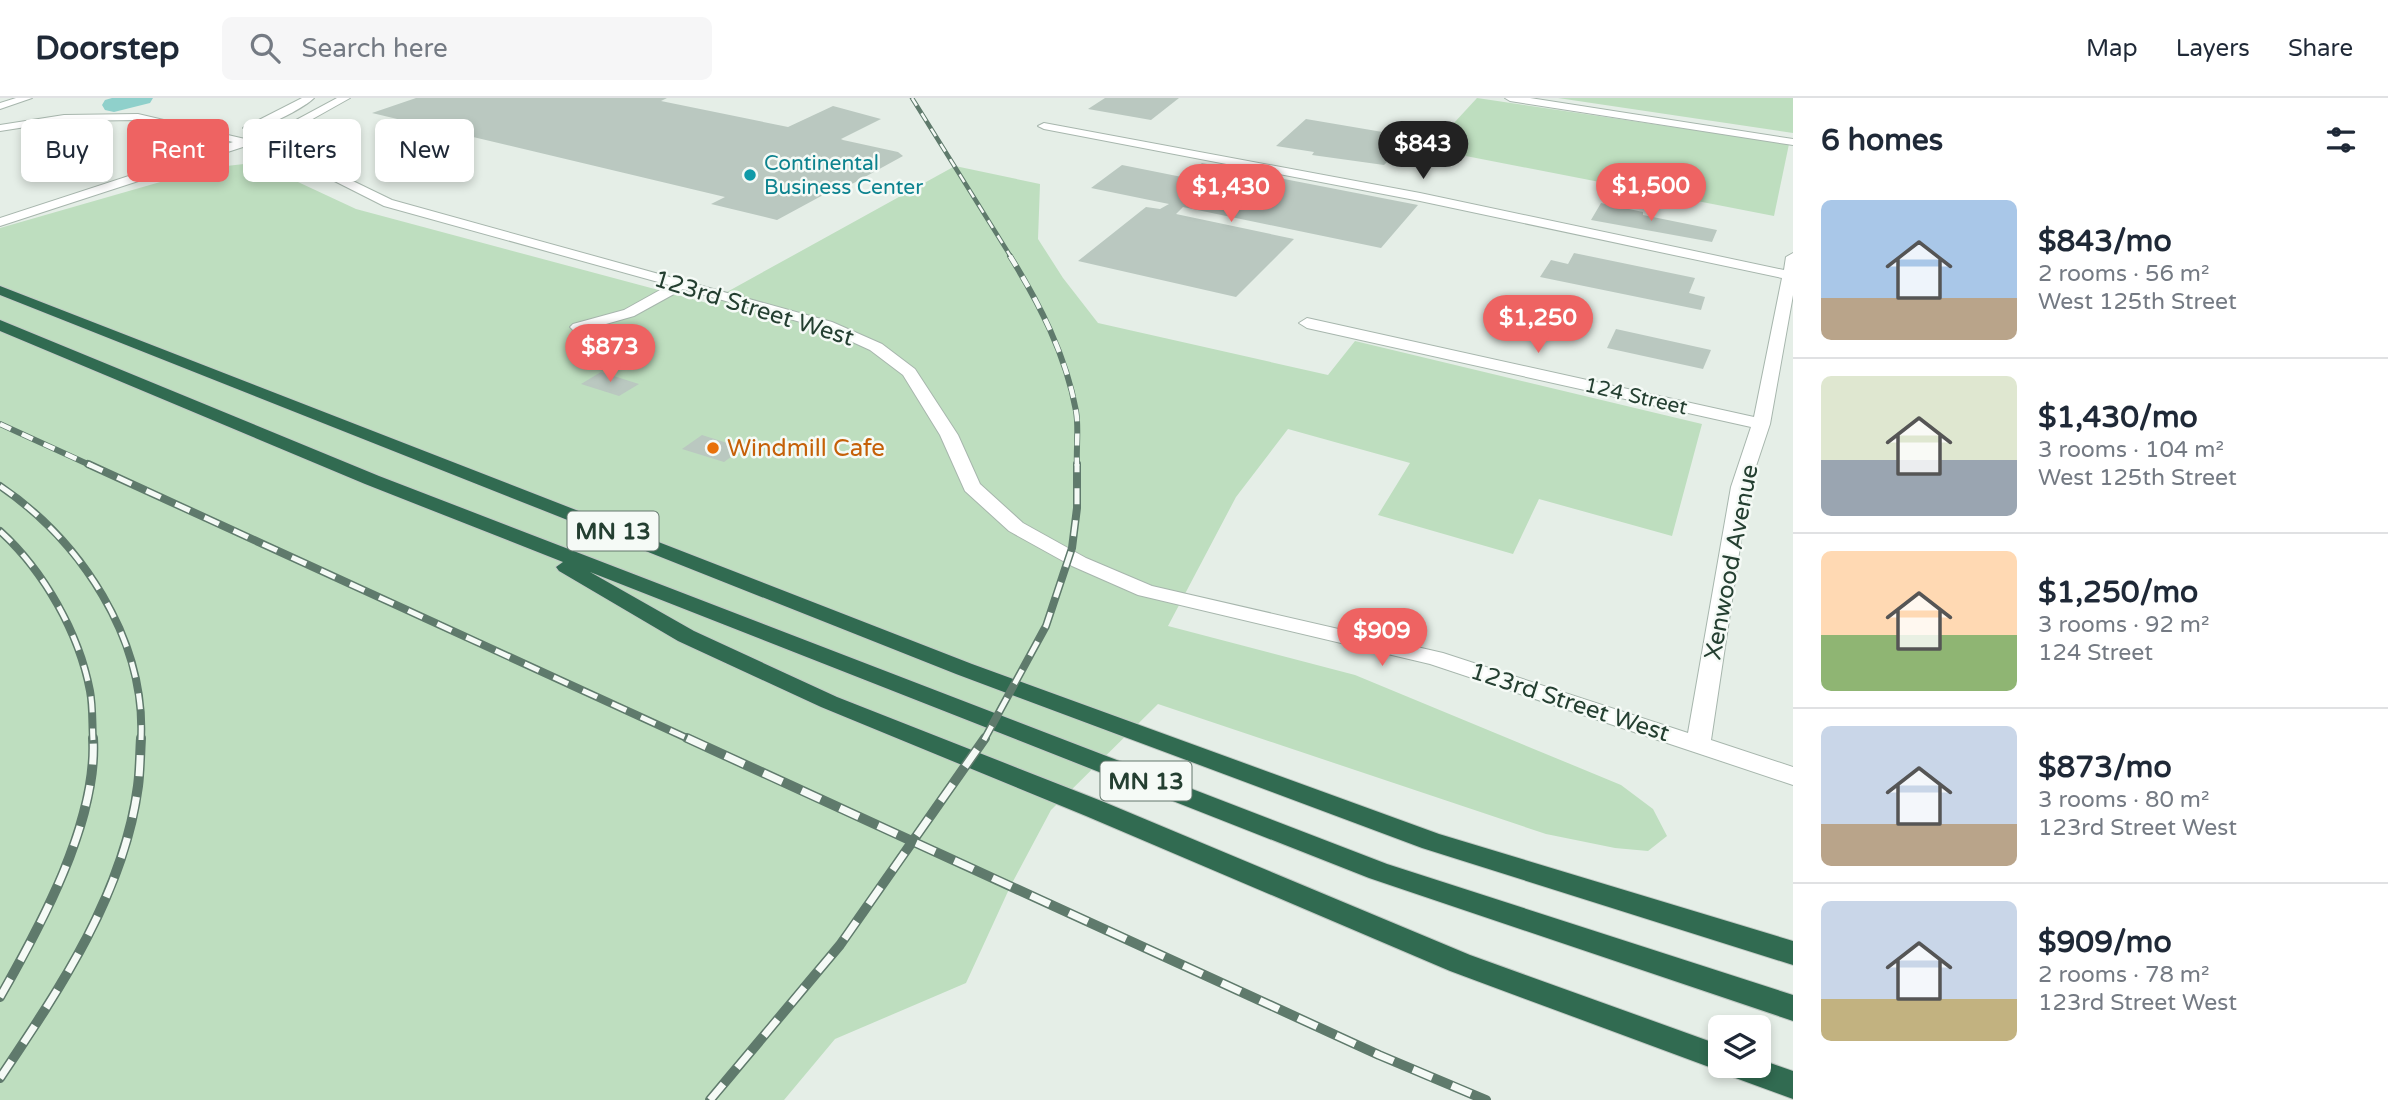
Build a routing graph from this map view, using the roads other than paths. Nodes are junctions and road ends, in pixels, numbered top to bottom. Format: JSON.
{"nodes":[{"id":1,"x":27,"y":98,"type":"edge"},
{"id":2,"x":309,"y":98,"type":"edge"},
{"id":3,"x":345,"y":98,"type":"edge"},
{"id":4,"x":1510,"y":98,"type":"edge"},
{"id":5,"x":0,"y":106,"type":"edge"},
{"id":6,"x":147,"y":119,"type":"edge"},
{"id":7,"x":306,"y":119,"type":"edge"},
{"id":8,"x":1044,"y":126,"type":"dead end"},
{"id":9,"x":0,"y":128,"type":"edge"},
{"id":10,"x":229,"y":134,"type":"edge"},
{"id":11,"x":1793,"y":142,"type":"edge"},
{"id":12,"x":243,"y":143,"type":"edge"},
{"id":13,"x":346,"y":182,"type":"edge"},
{"id":14,"x":0,"y":222,"type":"edge"},
{"id":15,"x":1792,"y":270,"type":"edge"},
{"id":16,"x":682,"y":284,"type":"junction"},
{"id":17,"x":0,"y":289,"type":"edge"},
{"id":18,"x":1307,"y":323,"type":"dead end"},
{"id":19,"x":0,"y":325,"type":"edge"},
{"id":20,"x":578,"y":327,"type":"dead end"},
{"id":21,"x":1761,"y":424,"type":"junction"},
{"id":22,"x":506,"y":533,"type":"junction"},
{"id":23,"x":1699,"y":745,"type":"junction"},
{"id":24,"x":1793,"y":776,"type":"edge"},
{"id":25,"x":1793,"y":953,"type":"edge"},
{"id":26,"x":1793,"y":1008,"type":"edge"},
{"id":27,"x":1708,"y":1054,"type":"edge"},
{"id":28,"x":1771,"y":1077,"type":"edge"},
{"id":29,"x":1793,"y":1085,"type":"edge"}],
"edges":[{"from":1,"to":5,"type":"street"},
{"from":2,"to":10,"type":"street"},
{"from":3,"to":7,"type":"street"},
{"from":4,"to":11,"type":"street"},
{"from":6,"to":9,"type":"street","name":"123rd Street West"},
{"from":8,"to":15,"type":"street"},
{"from":12,"to":14,"type":"street"},
{"from":13,"to":16,"type":"street","name":"123rd Street West"},
{"from":15,"to":21,"type":"street","name":"Xenwood Avenue"},
{"from":16,"to":20,"type":"street"},
{"from":16,"to":23,"type":"street","name":"123rd Street West"},
{"from":17,"to":25,"type":"highway","number":"MN 13"},
{"from":18,"to":21,"type":"street","name":"124 Street"},
{"from":19,"to":22,"type":"highway","number":"MN 13"},
{"from":21,"to":23,"type":"street","name":"Xenwood Avenue"},
{"from":22,"to":26,"type":"highway","number":"MN 13"},
{"from":22,"to":27,"type":"highway"},
{"from":23,"to":24,"type":"street","name":"123rd Street West"},
{"from":28,"to":29,"type":"highway"}]}
